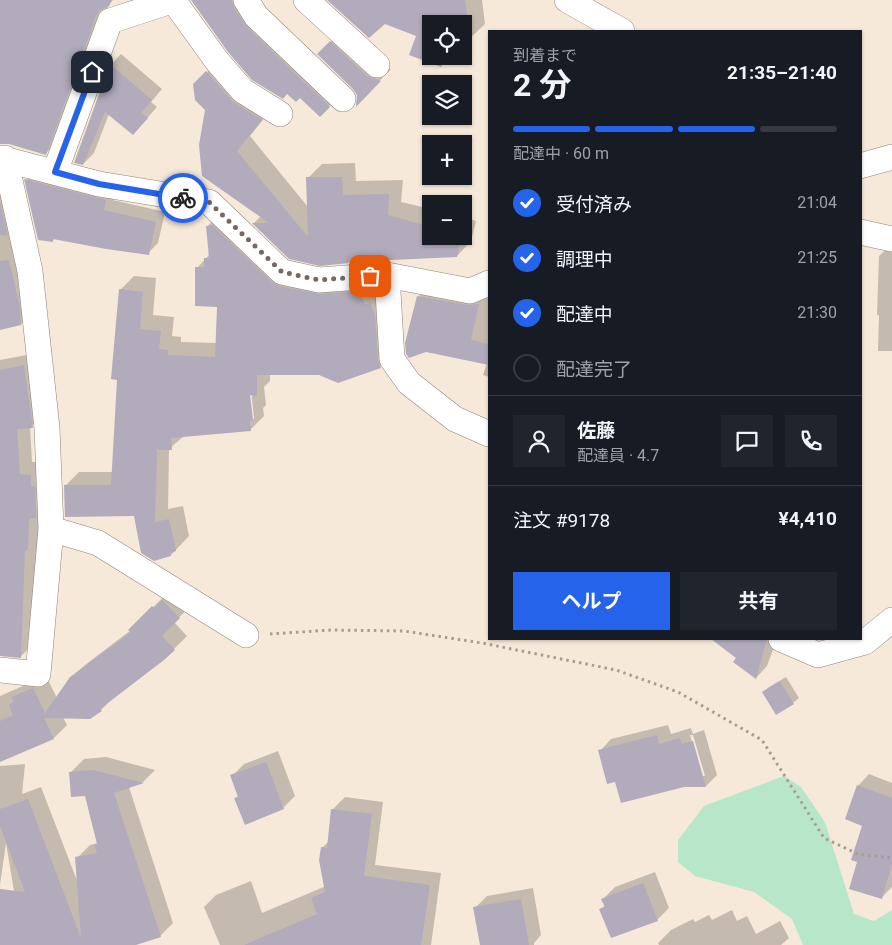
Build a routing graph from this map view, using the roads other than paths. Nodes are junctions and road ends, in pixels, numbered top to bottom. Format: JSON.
{"nodes":[{"id":1,"x":174,"y":0,"type":"edge"},
{"id":2,"x":246,"y":0,"type":"edge"},
{"id":3,"x":306,"y":0,"type":"edge"},
{"id":4,"x":567,"y":0,"type":"edge"},
{"id":5,"x":620,"y":30,"type":"edge"},
{"id":6,"x":377,"y":65,"type":"dead end"},
{"id":7,"x":343,"y":98,"type":"dead end"},
{"id":8,"x":280,"y":114,"type":"dead end"},
{"id":9,"x":892,"y":156,"type":"edge"},
{"id":10,"x":2,"y":158,"type":"edge"},
{"id":11,"x":862,"y":165,"type":"edge"},
{"id":12,"x":55,"y":172,"type":"junction"},
{"id":13,"x":862,"y":232,"type":"edge"},
{"id":14,"x":892,"y":240,"type":"edge"},
{"id":15,"x":386,"y":275,"type":"junction"},
{"id":16,"x":488,"y":283,"type":"edge"},
{"id":17,"x":488,"y":434,"type":"edge"},
{"id":18,"x":51,"y":528,"type":"junction"},
{"id":19,"x":892,"y":620,"type":"edge"},
{"id":20,"x":246,"y":635,"type":"road end"},
{"id":21,"x":783,"y":640,"type":"edge"},
{"id":22,"x":0,"y":670,"type":"edge"}],
"edges":[{"from":1,"to":8,"type":"street"},
{"from":1,"to":12,"type":"street"},
{"from":2,"to":7,"type":"street"},
{"from":3,"to":6,"type":"street"},
{"from":4,"to":5,"type":"street"},
{"from":9,"to":11,"type":"street"},
{"from":10,"to":12,"type":"street"},
{"from":10,"to":18,"type":"street"},
{"from":12,"to":15,"type":"street"},
{"from":13,"to":14,"type":"street"},
{"from":15,"to":16,"type":"street"},
{"from":15,"to":17,"type":"street"},
{"from":18,"to":20,"type":"street"},
{"from":18,"to":22,"type":"street"},
{"from":19,"to":21,"type":"street"}]}
